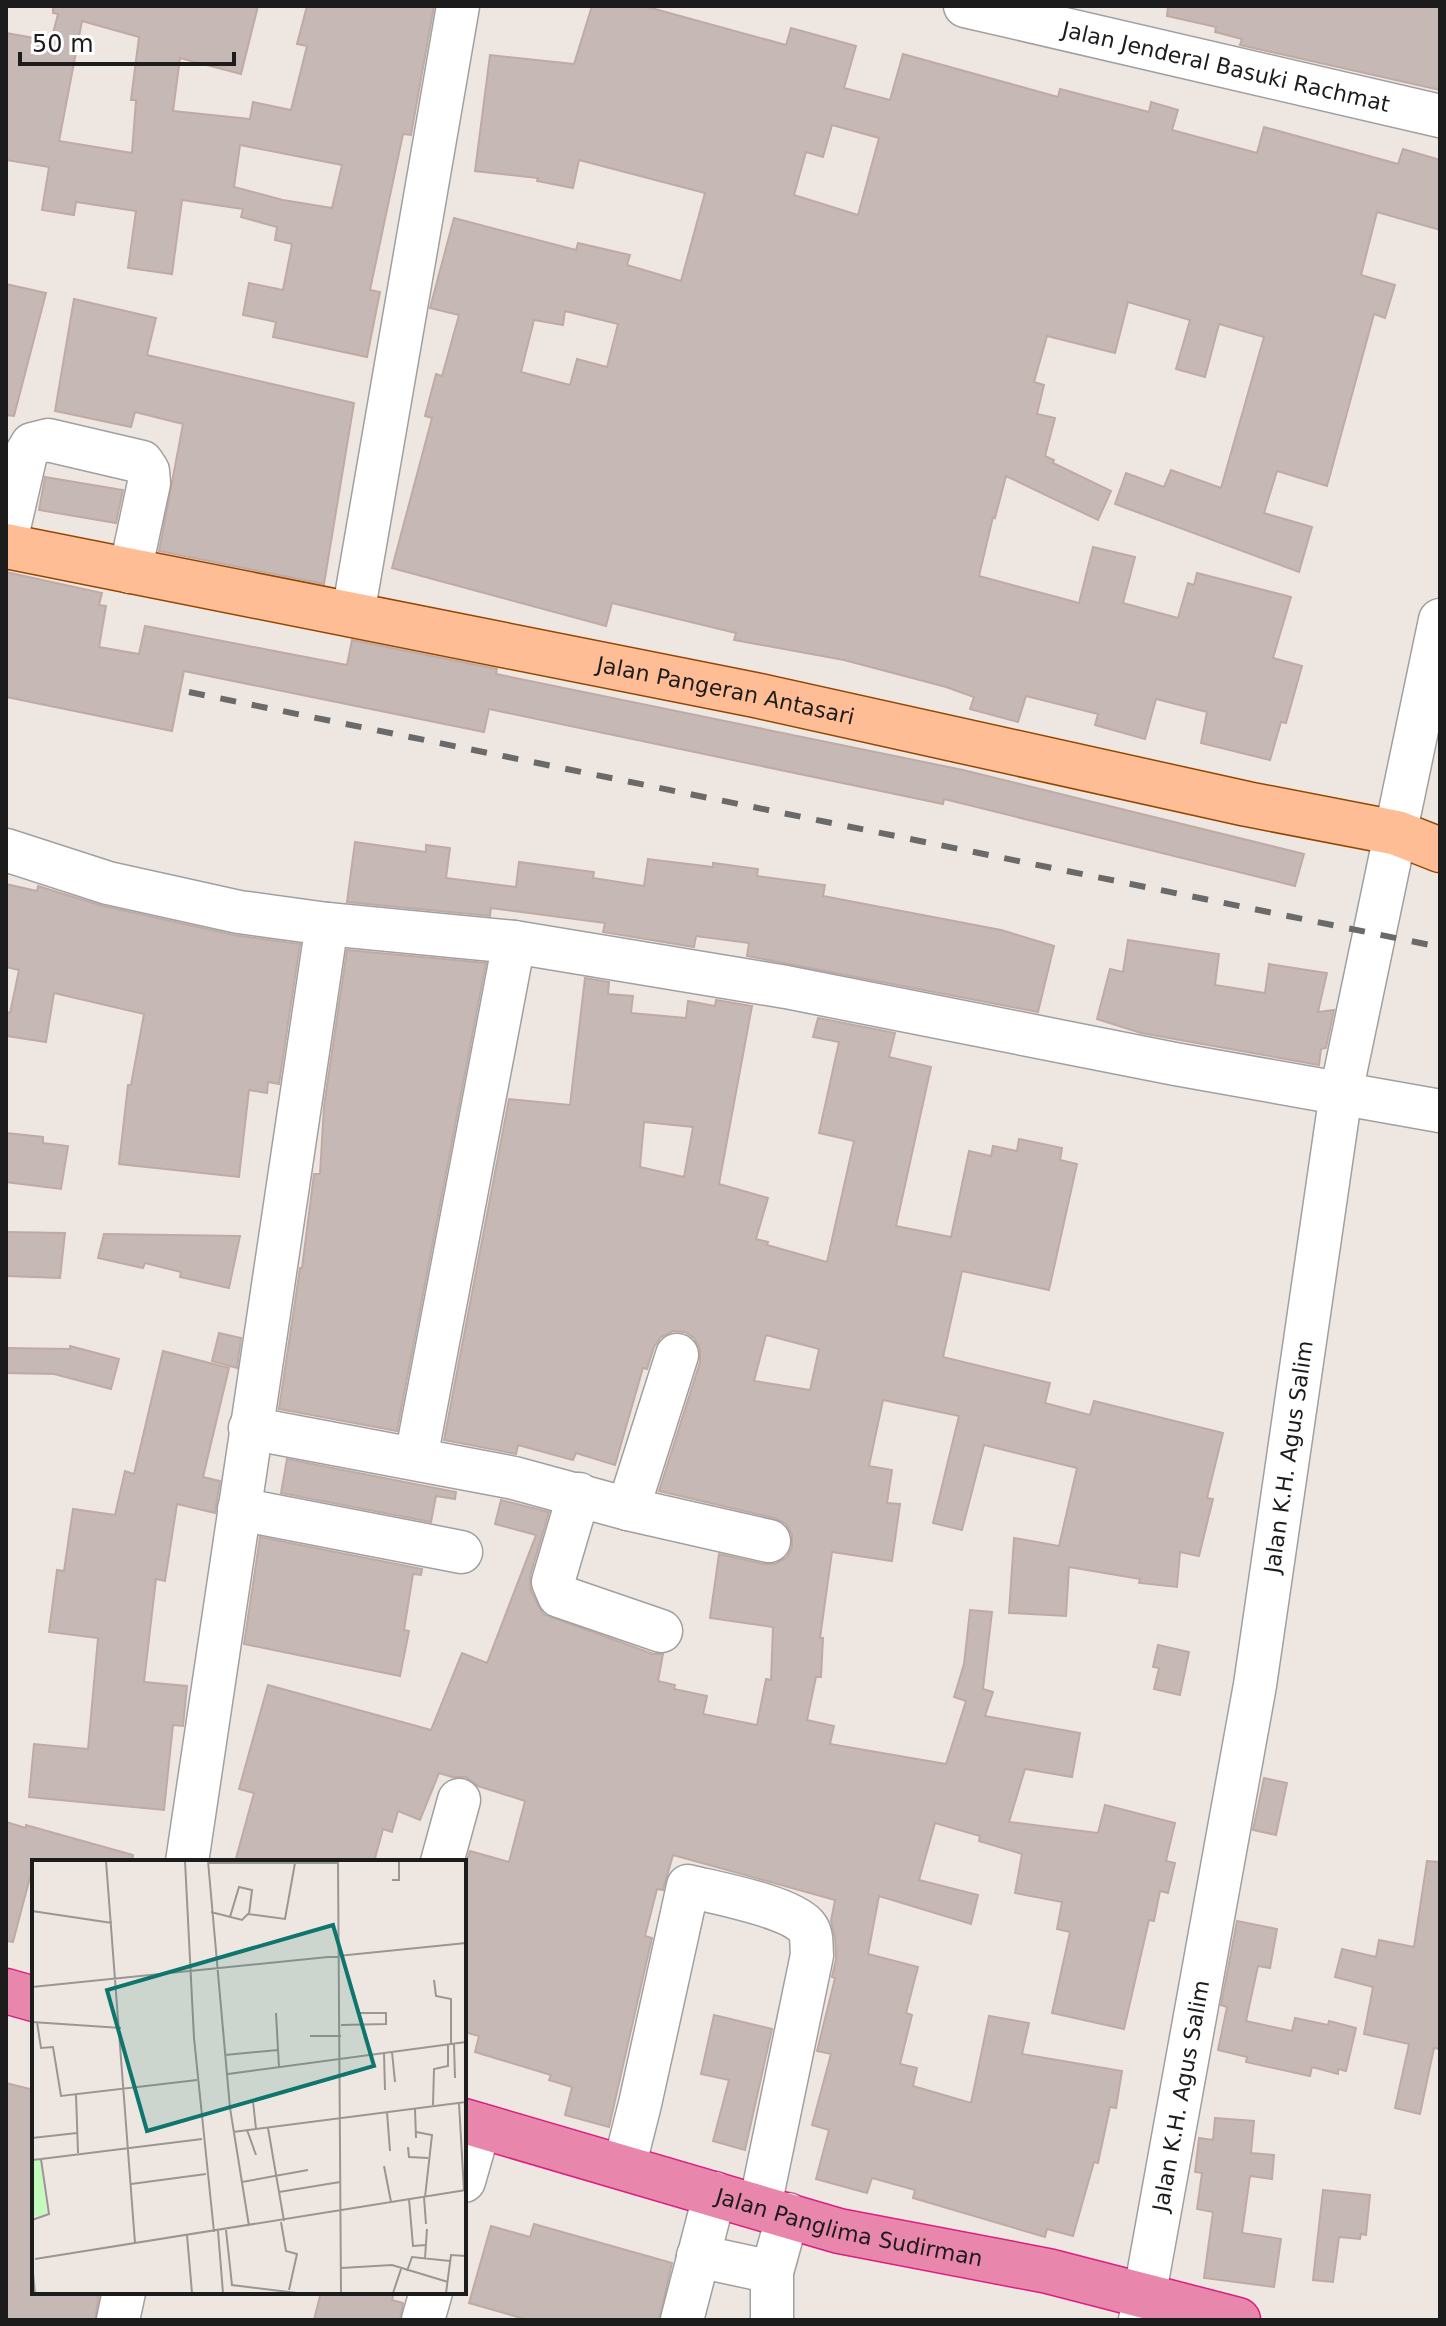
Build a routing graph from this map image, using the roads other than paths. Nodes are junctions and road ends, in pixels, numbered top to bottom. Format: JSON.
{"nodes":[{"id":1,"x":458,"y":6,"type":"edge"},
{"id":2,"x":965,"y":6,"type":"edge"},
{"id":3,"x":1052,"y":16,"type":"edge"},
{"id":4,"x":1440,"y":116,"type":"edge"},
{"id":5,"x":6,"y":543,"type":"edge"},
{"id":6,"x":130,"y":572,"type":"junction"},
{"id":7,"x":353,"y":614,"type":"junction"},
{"id":8,"x":1440,"y":620,"type":"edge"},
{"id":9,"x":1397,"y":833,"type":"junction"},
{"id":10,"x":6,"y":850,"type":"edge"},
{"id":11,"x":1440,"y":850,"type":"edge"},
{"id":12,"x":327,"y":924,"type":"junction"},
{"id":13,"x":514,"y":942,"type":"junction"},
{"id":14,"x":1341,"y":1093,"type":"junction"},
{"id":15,"x":1440,"y":1111,"type":"edge"},
{"id":16,"x":677,"y":1355,"type":"dead end"},
{"id":17,"x":250,"y":1428,"type":"junction"},
{"id":18,"x":416,"y":1458,"type":"junction"},
{"id":19,"x":579,"y":1494,"type":"junction"},
{"id":20,"x":239,"y":1509,"type":"junction"},
{"id":21,"x":628,"y":1509,"type":"junction"},
{"id":22,"x":769,"y":1541,"type":"dead end"},
{"id":23,"x":461,"y":1552,"type":"dead end"},
{"id":24,"x":661,"y":1631,"type":"dead end"},
{"id":25,"x":459,"y":1800,"type":"dead end"},
{"id":26,"x":187,"y":1860,"type":"edge"},
{"id":27,"x":443,"y":1860,"type":"edge"},
{"id":28,"x":6,"y":1991,"type":"edge"},
{"id":29,"x":32,"y":1998,"type":"edge"},
{"id":30,"x":472,"y":2123,"type":"edge"},
{"id":31,"x":466,"y":2166,"type":"edge"},
{"id":32,"x":624,"y":2167,"type":"junction"},
{"id":33,"x":715,"y":2193,"type":"junction"},
{"id":34,"x":774,"y":2210,"type":"junction"},
{"id":35,"x":698,"y":2256,"type":"junction"},
{"id":36,"x":772,"y":2272,"type":"junction"},
{"id":37,"x":124,"y":2294,"type":"edge"},
{"id":38,"x":430,"y":2294,"type":"edge"},
{"id":39,"x":1143,"y":2309,"type":"edge"},
{"id":40,"x":118,"y":2320,"type":"edge"},
{"id":41,"x":423,"y":2320,"type":"edge"},
{"id":42,"x":682,"y":2320,"type":"edge"},
{"id":43,"x":772,"y":2320,"type":"edge"},
{"id":44,"x":1238,"y":2320,"type":"edge"}],
"edges":[{"from":1,"to":7,"type":"street"},
{"from":2,"to":3,"type":"street","name":"Jalan Jenderal Basuki Rachmat"},
{"from":3,"to":4,"type":"street","name":"Jalan Jenderal Basuki Rachmat"},
{"from":5,"to":6,"type":"main road","name":"Jalan Pangeran Antasari"},
{"from":5,"to":6,"type":"street"},
{"from":6,"to":7,"type":"main road","name":"Jalan Pangeran Antasari"},
{"from":7,"to":9,"type":"main road","name":"Jalan Pangeran Antasari"},
{"from":8,"to":9,"type":"street","name":"Jalan K.H. Agus Salim"},
{"from":9,"to":11,"type":"main road","name":"Jalan Pangeran Antasari"},
{"from":9,"to":14,"type":"street","name":"Jalan K.H. Agus Salim"},
{"from":10,"to":12,"type":"street"},
{"from":12,"to":13,"type":"street"},
{"from":12,"to":17,"type":"street"},
{"from":13,"to":14,"type":"street"},
{"from":13,"to":18,"type":"street"},
{"from":14,"to":15,"type":"street"},
{"from":14,"to":39,"type":"street","name":"Jalan K.H. Agus Salim"},
{"from":16,"to":21,"type":"street"},
{"from":17,"to":18,"type":"street"},
{"from":17,"to":20,"type":"street"},
{"from":18,"to":19,"type":"street"},
{"from":19,"to":21,"type":"street"},
{"from":19,"to":24,"type":"street"},
{"from":20,"to":23,"type":"street"},
{"from":20,"to":26,"type":"street"},
{"from":21,"to":22,"type":"street"},
{"from":25,"to":27,"type":"street"},
{"from":28,"to":29,"type":"highway"},
{"from":30,"to":31,"type":"street"},
{"from":30,"to":32,"type":"highway","name":"Jalan Panglima Sudirman"},
{"from":32,"to":33,"type":"highway","name":"Jalan Panglima Sudirman"},
{"from":32,"to":34,"type":"street"},
{"from":33,"to":34,"type":"highway","name":"Jalan Panglima Sudirman"},
{"from":33,"to":35,"type":"street"},
{"from":34,"to":36,"type":"street"},
{"from":34,"to":39,"type":"highway","name":"Jalan Panglima Sudirman"},
{"from":35,"to":36,"type":"street"},
{"from":35,"to":42,"type":"street"},
{"from":36,"to":43,"type":"street"},
{"from":37,"to":40,"type":"street"},
{"from":38,"to":41,"type":"street"},
{"from":39,"to":44,"type":"highway","name":"Jalan Panglima Sudirman"}]}
